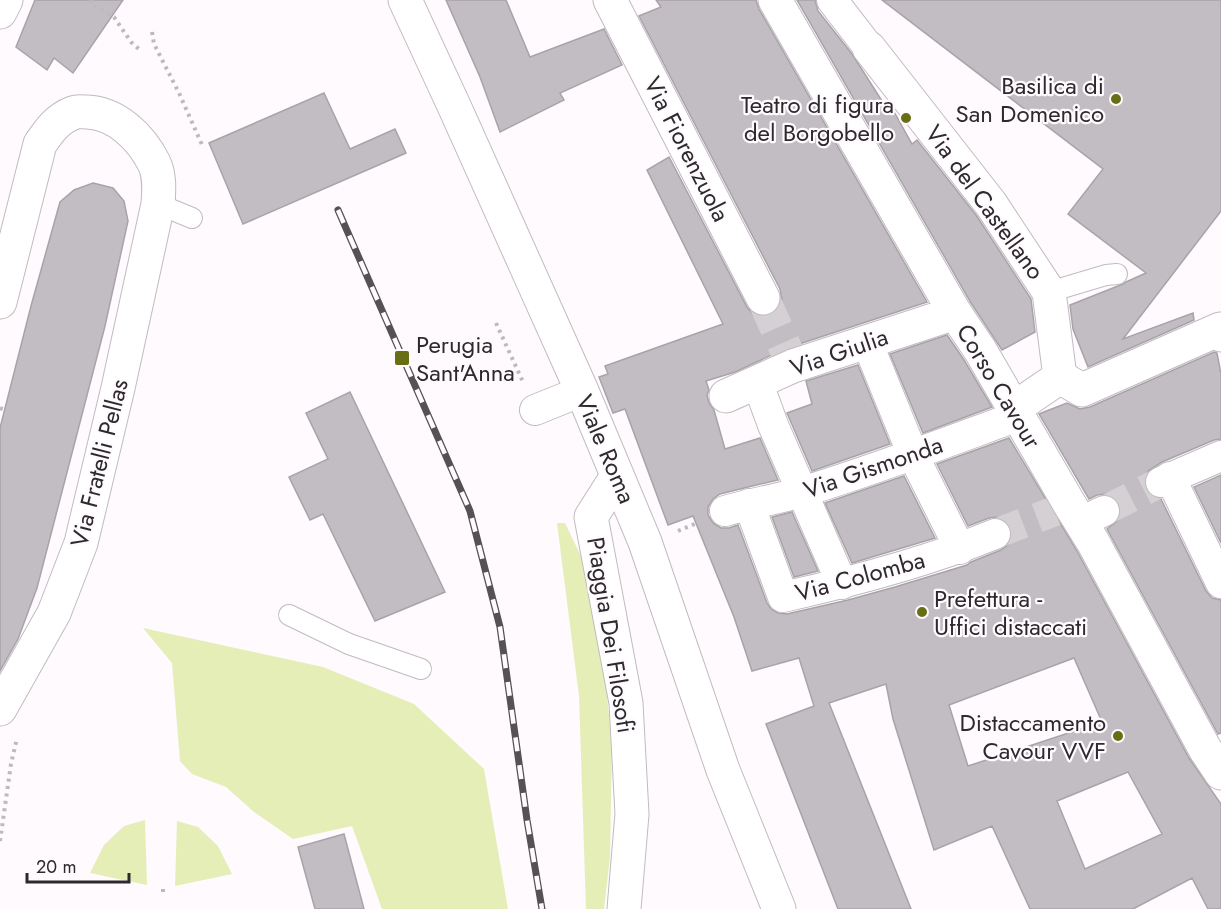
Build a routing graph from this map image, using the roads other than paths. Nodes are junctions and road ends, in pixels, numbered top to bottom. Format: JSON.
{"nodes":[{"id":1,"x":6,"y":0,"type":"edge"},
{"id":2,"x":405,"y":0,"type":"edge"},
{"id":3,"x":610,"y":0,"type":"edge"},
{"id":4,"x":775,"y":0,"type":"edge"},
{"id":5,"x":832,"y":0,"type":"edge"},
{"id":6,"x":0,"y":12,"type":"edge"},
{"id":7,"x":869,"y":48,"type":"joint"},
{"id":8,"x":158,"y":204,"type":"junction"},
{"id":9,"x":192,"y":218,"type":"dead end"},
{"id":10,"x":1117,"y":274,"type":"dead end"},
{"id":11,"x":1049,"y":292,"type":"junction"},
{"id":12,"x":763,"y":298,"type":"tunnel mouth"},
{"id":13,"x":0,"y":302,"type":"edge"},
{"id":14,"x":955,"y":313,"type":"junction"},
{"id":15,"x":1221,"y":335,"type":"edge"},
{"id":16,"x":867,"y":342,"type":"junction"},
{"id":17,"x":1060,"y":378,"type":"junction"},
{"id":18,"x":757,"y":381,"type":"junction"},
{"id":19,"x":582,"y":391,"type":"junction"},
{"id":20,"x":726,"y":396,"type":"dead end"},
{"id":21,"x":535,"y":410,"type":"road end"},
{"id":22,"x":1016,"y":412,"type":"junction"},
{"id":23,"x":913,"y":455,"type":"junction"},
{"id":24,"x":1221,"y":456,"type":"edge"},
{"id":25,"x":617,"y":476,"type":"junction"},
{"id":26,"x":803,"y":492,"type":"junction"},
{"id":27,"x":737,"y":507,"type":"joint"},
{"id":28,"x":995,"y":534,"type":"tunnel mouth"},
{"id":29,"x":960,"y":549,"type":"junction"},
{"id":30,"x":1221,"y":583,"type":"edge"},
{"id":31,"x":842,"y":584,"type":"junction"},
{"id":32,"x":289,"y":615,"type":"dead end"},
{"id":33,"x":421,"y":669,"type":"dead end"},
{"id":34,"x":0,"y":709,"type":"edge"},
{"id":35,"x":1216,"y":755,"type":"edge"},
{"id":36,"x":624,"y":909,"type":"edge"},
{"id":37,"x":779,"y":909,"type":"edge"}],
"edges":[{"from":1,"to":6,"type":"street"},
{"from":2,"to":19,"type":"street","name":"Viale Roma"},
{"from":3,"to":12,"type":"street","name":"Via Fiorenzuola"},
{"from":4,"to":14,"type":"street","name":"Corso Cavour"},
{"from":5,"to":7,"type":"street","name":"Via del Castellano"},
{"from":7,"to":11,"type":"street","name":"Via del Castellano"},
{"from":8,"to":9,"type":"lane"},
{"from":8,"to":13,"type":"street","name":"Via Fratelli Pellas"},
{"from":8,"to":34,"type":"street","name":"Via Fratelli Pellas"},
{"from":10,"to":11,"type":"lane"},
{"from":11,"to":17,"type":"street","name":"Via del Castellano"},
{"from":14,"to":16,"type":"street","name":"Via Giulia"},
{"from":14,"to":22,"type":"street","name":"Corso Cavour"},
{"from":15,"to":17,"type":"street"},
{"from":16,"to":18,"type":"street","name":"Via Giulia"},
{"from":16,"to":23,"type":"street"},
{"from":17,"to":22,"type":"street"},
{"from":18,"to":20,"type":"street","name":"Via Giulia"},
{"from":18,"to":26,"type":"street"},
{"from":19,"to":21,"type":"street"},
{"from":19,"to":25,"type":"street","name":"Viale Roma"},
{"from":22,"to":23,"type":"street","name":"Via Gismonda"},
{"from":22,"to":35,"type":"street","name":"Corso Cavour"},
{"from":23,"to":26,"type":"street","name":"Via Gismonda"},
{"from":23,"to":29,"type":"street"},
{"from":24,"to":30,"type":"street"},
{"from":25,"to":36,"type":"street","name":"Piaggia Dei Filosofi"},
{"from":25,"to":37,"type":"street","name":"Viale Roma"},
{"from":26,"to":27,"type":"street","name":"Via Gismonda"},
{"from":26,"to":31,"type":"street"},
{"from":27,"to":31,"type":"street","name":"Via Colomba"},
{"from":28,"to":29,"type":"street","name":"Via Colomba"},
{"from":29,"to":31,"type":"street","name":"Via Colomba"},
{"from":32,"to":33,"type":"lane"}]}
